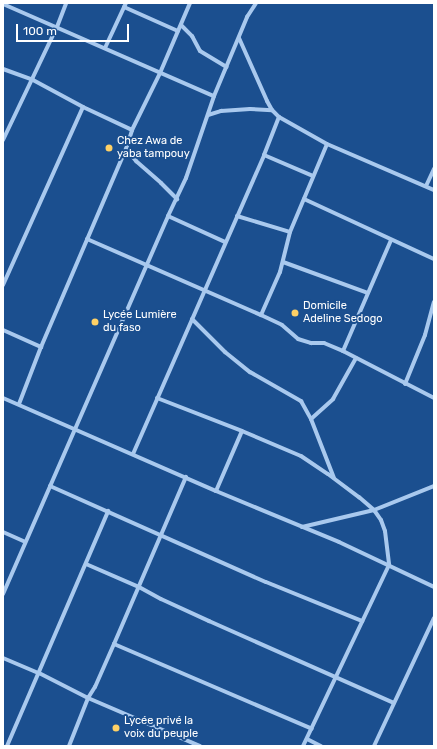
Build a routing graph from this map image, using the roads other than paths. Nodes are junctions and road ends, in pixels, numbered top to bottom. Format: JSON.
{"nodes":[{"id":1,"x":66,"y":3,"type":"edge"},
{"id":2,"x":190,"y":3,"type":"edge"},
{"id":3,"x":256,"y":3,"type":"edge"},
{"id":4,"x":3,"y":4,"type":"edge"},
{"id":5,"x":125,"y":5,"type":"edge"},
{"id":6,"x":181,"y":25,"type":"junction"},
{"id":7,"x":57,"y":28,"type":"junction"},
{"id":8,"x":178,"y":31,"type":"junction"},
{"id":9,"x":239,"y":38,"type":"junction"},
{"id":10,"x":105,"y":48,"type":"junction"},
{"id":11,"x":227,"y":67,"type":"junction"},
{"id":12,"x":3,"y":69,"type":"edge"},
{"id":13,"x":160,"y":73,"type":"junction"},
{"id":14,"x":33,"y":80,"type":"junction"},
{"id":15,"x":214,"y":96,"type":"junction"},
{"id":16,"x":83,"y":107,"type":"junction"},
{"id":17,"x":272,"y":110,"type":"junction"},
{"id":18,"x":208,"y":115,"type":"junction"},
{"id":19,"x":279,"y":116,"type":"junction"},
{"id":20,"x":132,"y":130,"type":"junction"},
{"id":21,"x":3,"y":140,"type":"edge"},
{"id":22,"x":326,"y":144,"type":"junction"},
{"id":23,"x":126,"y":149,"type":"junction"},
{"id":24,"x":264,"y":155,"type":"junction"},
{"id":25,"x":434,"y":169,"type":"edge"},
{"id":26,"x":313,"y":176,"type":"junction"},
{"id":27,"x":426,"y":186,"type":"junction"},
{"id":28,"x":434,"y":190,"type":"edge"},
{"id":29,"x":176,"y":199,"type":"junction"},
{"id":30,"x":304,"y":199,"type":"junction"},
{"id":31,"x":168,"y":216,"type":"junction"},
{"id":32,"x":237,"y":216,"type":"junction"},
{"id":33,"x":290,"y":232,"type":"junction"},
{"id":34,"x":88,"y":239,"type":"junction"},
{"id":35,"x":390,"y":240,"type":"junction"},
{"id":36,"x":225,"y":242,"type":"junction"},
{"id":37,"x":434,"y":259,"type":"edge"},
{"id":38,"x":283,"y":262,"type":"junction"},
{"id":39,"x":146,"y":266,"type":"junction"},
{"id":40,"x":3,"y":285,"type":"edge"},
{"id":41,"x":204,"y":290,"type":"junction"},
{"id":42,"x":368,"y":292,"type":"junction"},
{"id":43,"x":434,"y":302,"type":"edge"},
{"id":44,"x":261,"y":315,"type":"junction"},
{"id":45,"x":192,"y":319,"type":"junction"},
{"id":46,"x":3,"y":330,"type":"edge"},
{"id":47,"x":41,"y":347,"type":"junction"},
{"id":48,"x":343,"y":351,"type":"junction"},
{"id":49,"x":356,"y":358,"type":"junction"},
{"id":50,"x":405,"y":384,"type":"junction"},
{"id":51,"x":3,"y":398,"type":"edge"},
{"id":52,"x":157,"y":398,"type":"junction"},
{"id":53,"x":434,"y":398,"type":"edge"},
{"id":54,"x":18,"y":404,"type":"junction"},
{"id":55,"x":311,"y":419,"type":"junction"},
{"id":56,"x":75,"y":429,"type":"junction"},
{"id":57,"x":242,"y":430,"type":"junction"},
{"id":58,"x":133,"y":454,"type":"junction"},
{"id":59,"x":186,"y":478,"type":"junction"},
{"id":60,"x":335,"y":478,"type":"junction"},
{"id":61,"x":50,"y":486,"type":"junction"},
{"id":62,"x":434,"y":486,"type":"edge"},
{"id":63,"x":216,"y":491,"type":"junction"},
{"id":64,"x":374,"y":510,"type":"junction"},
{"id":65,"x":108,"y":511,"type":"junction"},
{"id":66,"x":302,"y":527,"type":"junction"},
{"id":67,"x":3,"y":532,"type":"edge"},
{"id":68,"x":160,"y":535,"type":"junction"},
{"id":69,"x":25,"y":542,"type":"junction"},
{"id":70,"x":86,"y":564,"type":"junction"},
{"id":71,"x":389,"y":565,"type":"junction"},
{"id":72,"x":139,"y":587,"type":"junction"},
{"id":73,"x":434,"y":587,"type":"edge"},
{"id":74,"x":3,"y":592,"type":"edge"},
{"id":75,"x":434,"y":618,"type":"edge"},
{"id":76,"x":362,"y":621,"type":"junction"},
{"id":77,"x":114,"y":644,"type":"junction"},
{"id":78,"x":3,"y":658,"type":"edge"},
{"id":79,"x":39,"y":673,"type":"junction"},
{"id":80,"x":335,"y":677,"type":"junction"},
{"id":81,"x":88,"y":698,"type":"junction"},
{"id":82,"x":394,"y":703,"type":"junction"},
{"id":83,"x":312,"y":729,"type":"junction"},
{"id":84,"x":306,"y":739,"type":"junction"},
{"id":85,"x":7,"y":746,"type":"edge"},
{"id":86,"x":69,"y":746,"type":"edge"},
{"id":87,"x":200,"y":746,"type":"edge"},
{"id":88,"x":304,"y":746,"type":"edge"},
{"id":89,"x":321,"y":746,"type":"edge"},
{"id":90,"x":374,"y":746,"type":"edge"}],
"edges":[{"from":1,"to":7,"type":"street"},
{"from":2,"to":6,"type":"street"},
{"from":3,"to":9,"type":"street"},
{"from":4,"to":7,"type":"street"},
{"from":5,"to":8,"type":"street"},
{"from":5,"to":10,"type":"street"},
{"from":6,"to":8,"type":"street"},
{"from":6,"to":11,"type":"street"},
{"from":7,"to":10,"type":"street"},
{"from":7,"to":14,"type":"street"},
{"from":8,"to":13,"type":"street"},
{"from":9,"to":11,"type":"street"},
{"from":9,"to":17,"type":"street"},
{"from":10,"to":13,"type":"street"},
{"from":11,"to":15,"type":"street"},
{"from":12,"to":14,"type":"street"},
{"from":13,"to":15,"type":"street"},
{"from":13,"to":20,"type":"street"},
{"from":14,"to":16,"type":"street"},
{"from":14,"to":21,"type":"street"},
{"from":15,"to":18,"type":"street"},
{"from":16,"to":20,"type":"street"},
{"from":16,"to":40,"type":"street"},
{"from":17,"to":18,"type":"street"},
{"from":17,"to":19,"type":"street"},
{"from":18,"to":29,"type":"street"},
{"from":19,"to":22,"type":"street"},
{"from":19,"to":24,"type":"street"},
{"from":20,"to":23,"type":"street"},
{"from":22,"to":26,"type":"street"},
{"from":22,"to":27,"type":"street"},
{"from":23,"to":29,"type":"street"},
{"from":23,"to":34,"type":"street"},
{"from":24,"to":26,"type":"street"},
{"from":24,"to":32,"type":"street"},
{"from":25,"to":27,"type":"street"},
{"from":26,"to":30,"type":"street"},
{"from":27,"to":28,"type":"street"},
{"from":29,"to":31,"type":"street"},
{"from":30,"to":33,"type":"street"},
{"from":30,"to":35,"type":"street"},
{"from":31,"to":36,"type":"street"},
{"from":31,"to":39,"type":"street"},
{"from":32,"to":33,"type":"street"},
{"from":32,"to":36,"type":"street"},
{"from":33,"to":38,"type":"street"},
{"from":34,"to":39,"type":"street"},
{"from":34,"to":47,"type":"street"},
{"from":35,"to":37,"type":"street"},
{"from":35,"to":42,"type":"street"},
{"from":36,"to":41,"type":"street"},
{"from":38,"to":42,"type":"street"},
{"from":38,"to":44,"type":"street"},
{"from":39,"to":41,"type":"street"},
{"from":39,"to":56,"type":"street"},
{"from":41,"to":44,"type":"street"},
{"from":41,"to":45,"type":"street"},
{"from":42,"to":48,"type":"street"},
{"from":43,"to":50,"type":"street"},
{"from":44,"to":48,"type":"street"},
{"from":45,"to":52,"type":"street"},
{"from":45,"to":55,"type":"street"},
{"from":46,"to":47,"type":"street"},
{"from":47,"to":54,"type":"street"},
{"from":48,"to":49,"type":"street"},
{"from":49,"to":50,"type":"street"},
{"from":49,"to":55,"type":"street"},
{"from":50,"to":53,"type":"street"},
{"from":51,"to":54,"type":"street"},
{"from":52,"to":57,"type":"street"},
{"from":52,"to":58,"type":"street"},
{"from":54,"to":56,"type":"street"},
{"from":55,"to":60,"type":"street"},
{"from":56,"to":58,"type":"street"},
{"from":56,"to":61,"type":"street"},
{"from":57,"to":60,"type":"street"},
{"from":57,"to":63,"type":"street"},
{"from":58,"to":59,"type":"street"},
{"from":59,"to":63,"type":"street"},
{"from":59,"to":68,"type":"street"},
{"from":60,"to":64,"type":"street"},
{"from":61,"to":65,"type":"street"},
{"from":61,"to":69,"type":"street"},
{"from":62,"to":64,"type":"street"},
{"from":63,"to":66,"type":"street"},
{"from":64,"to":66,"type":"street"},
{"from":64,"to":71,"type":"street"},
{"from":65,"to":68,"type":"street"},
{"from":65,"to":70,"type":"street"},
{"from":66,"to":71,"type":"street"},
{"from":67,"to":69,"type":"street"},
{"from":68,"to":72,"type":"street"},
{"from":68,"to":76,"type":"street"},
{"from":69,"to":74,"type":"street"},
{"from":70,"to":72,"type":"street"},
{"from":70,"to":79,"type":"street"},
{"from":71,"to":73,"type":"street"},
{"from":71,"to":76,"type":"street"},
{"from":72,"to":77,"type":"street"},
{"from":72,"to":80,"type":"street"},
{"from":75,"to":82,"type":"street"},
{"from":76,"to":80,"type":"street"},
{"from":77,"to":81,"type":"street"},
{"from":77,"to":83,"type":"street"},
{"from":78,"to":79,"type":"street"},
{"from":79,"to":81,"type":"street"},
{"from":79,"to":85,"type":"street"},
{"from":80,"to":82,"type":"street"},
{"from":80,"to":83,"type":"street"},
{"from":81,"to":86,"type":"street"},
{"from":81,"to":87,"type":"street"},
{"from":82,"to":90,"type":"street"},
{"from":83,"to":84,"type":"street"},
{"from":84,"to":88,"type":"street"},
{"from":84,"to":89,"type":"street"}]}
